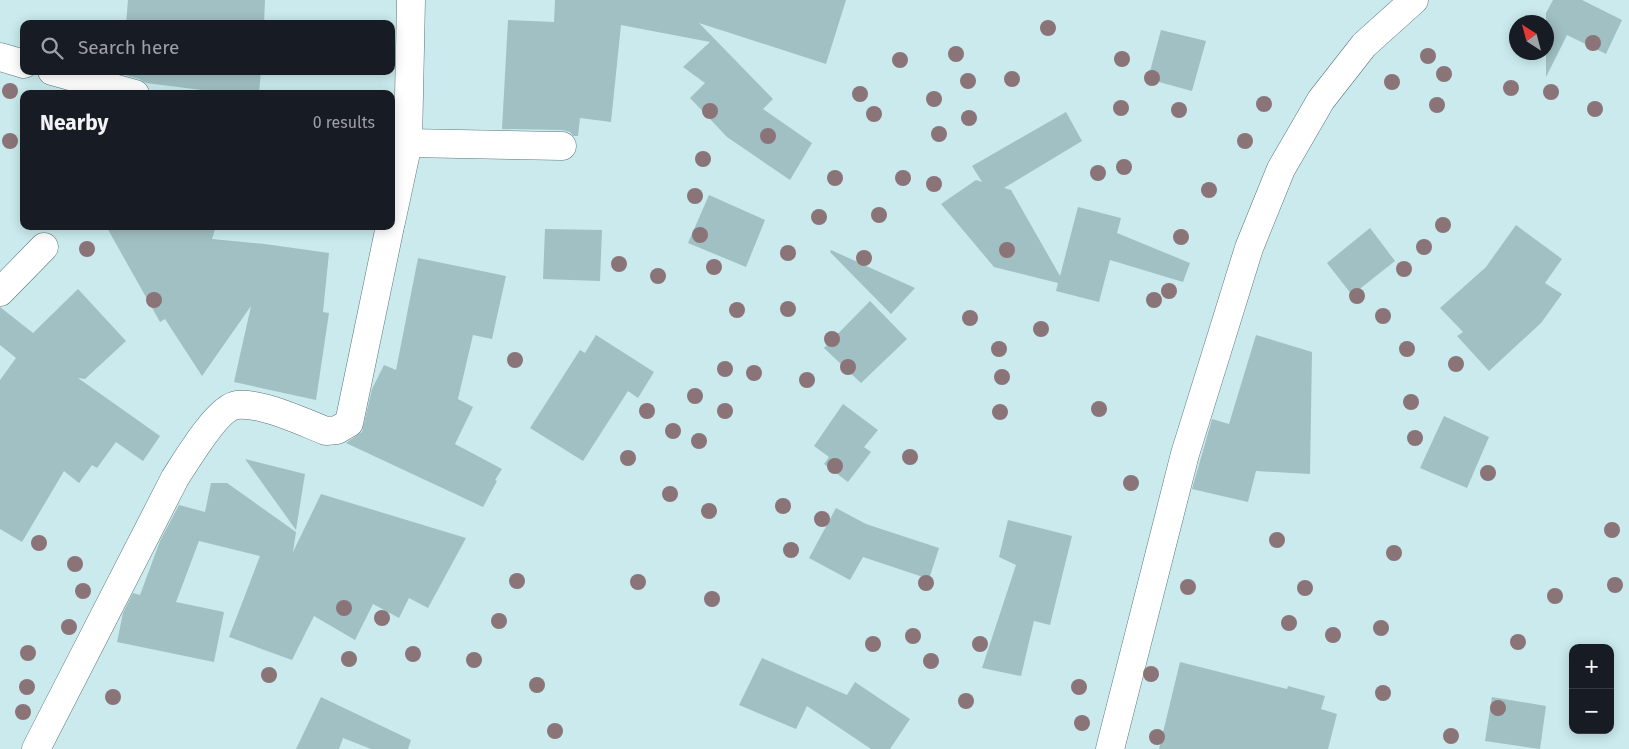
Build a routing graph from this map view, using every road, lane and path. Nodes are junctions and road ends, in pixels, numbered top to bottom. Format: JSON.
{"nodes":[{"id":1,"x":411,"y":0,"type":"edge"},
{"id":2,"x":1414,"y":0,"type":"edge"},
{"id":3,"x":0,"y":57,"type":"edge"},
{"id":4,"x":20,"y":63,"type":"edge"},
{"id":5,"x":66,"y":75,"type":"edge"},
{"id":6,"x":121,"y":90,"type":"edge"},
{"id":7,"x":400,"y":141,"type":"edge"},
{"id":8,"x":562,"y":146,"type":"dead end"},
{"id":9,"x":395,"y":186,"type":"edge"},
{"id":10,"x":389,"y":230,"type":"edge"},
{"id":11,"x":44,"y":246,"type":"dead end"},
{"id":12,"x":0,"y":292,"type":"edge"},
{"id":13,"x":36,"y":749,"type":"edge"},
{"id":14,"x":1110,"y":749,"type":"edge"}],
"edges":[{"from":1,"to":7,"type":"street"},
{"from":2,"to":14,"type":"street"},
{"from":3,"to":4,"type":"street"},
{"from":5,"to":6,"type":"street"},
{"from":7,"to":8,"type":"street"},
{"from":7,"to":9,"type":"street"},
{"from":10,"to":13,"type":"street"},
{"from":11,"to":12,"type":"street"}]}
